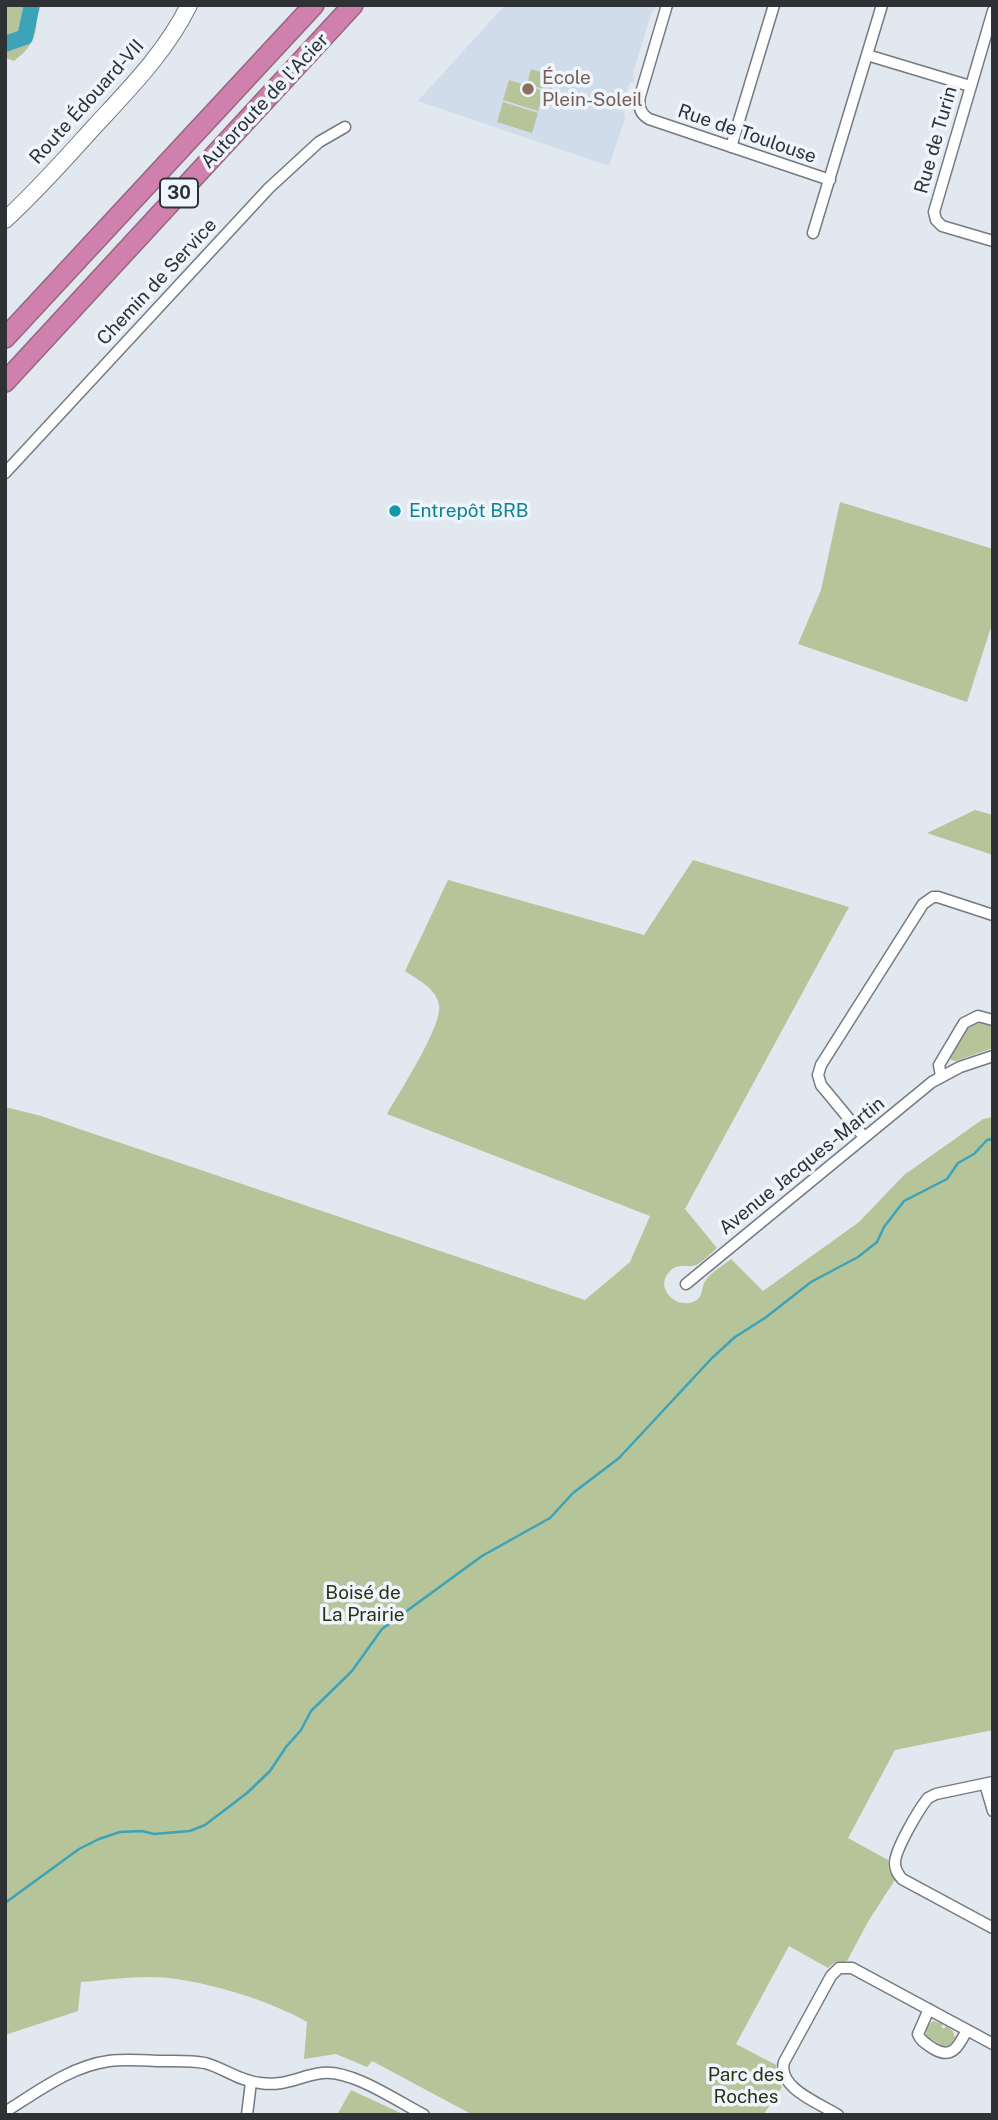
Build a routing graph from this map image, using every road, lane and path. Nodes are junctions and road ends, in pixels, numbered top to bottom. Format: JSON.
{"nodes":[{"id":1,"x":190,"y":5,"type":"edge"},
{"id":2,"x":313,"y":5,"type":"edge"},
{"id":3,"x":354,"y":5,"type":"edge"},
{"id":4,"x":667,"y":5,"type":"edge"},
{"id":5,"x":774,"y":5,"type":"edge"},
{"id":6,"x":882,"y":5,"type":"edge"},
{"id":7,"x":993,"y":11,"type":"edge"},
{"id":8,"x":867,"y":55,"type":"junction"},
{"id":9,"x":970,"y":86,"type":"junction"},
{"id":10,"x":345,"y":127,"type":"dead end"},
{"id":11,"x":731,"y":147,"type":"junction"},
{"id":12,"x":830,"y":180,"type":"junction"},
{"id":13,"x":5,"y":220,"type":"edge"},
{"id":14,"x":813,"y":233,"type":"dead end"},
{"id":15,"x":993,"y":241,"type":"edge"},
{"id":16,"x":5,"y":338,"type":"edge"},
{"id":17,"x":5,"y":382,"type":"edge"},
{"id":18,"x":5,"y":473,"type":"edge"},
{"id":19,"x":993,"y":915,"type":"edge"},
{"id":20,"x":993,"y":1020,"type":"edge"},
{"id":21,"x":993,"y":1056,"type":"edge"},
{"id":22,"x":941,"y":1076,"type":"junction"},
{"id":23,"x":864,"y":1137,"type":"junction"},
{"id":24,"x":686,"y":1284,"type":"dead end"},
{"id":25,"x":989,"y":1783,"type":"edge"},
{"id":26,"x":993,"y":1811,"type":"edge"},
{"id":27,"x":993,"y":1928,"type":"edge"},
{"id":28,"x":929,"y":2009,"type":"junction"},
{"id":29,"x":967,"y":2030,"type":"junction"},
{"id":30,"x":993,"y":2044,"type":"edge"},
{"id":31,"x":251,"y":2082,"type":"junction"},
{"id":32,"x":25,"y":2098,"type":"junction"},
{"id":33,"x":5,"y":2104,"type":"edge"},
{"id":34,"x":5,"y":2112,"type":"edge"},
{"id":35,"x":247,"y":2115,"type":"edge"},
{"id":36,"x":424,"y":2115,"type":"edge"},
{"id":37,"x":838,"y":2115,"type":"edge"}],
"edges":[{"from":1,"to":13,"type":"main road","name":"Route Édouard-VII"},
{"from":2,"to":16,"type":"highway","name":"Autoroute de l'Acier","number":"30"},
{"from":3,"to":17,"type":"highway","name":"Autoroute de l'Acier","number":"30"},
{"from":4,"to":11,"type":"street","name":"Rue de Toulouse"},
{"from":5,"to":11,"type":"street"},
{"from":6,"to":8,"type":"street"},
{"from":7,"to":9,"type":"street","name":"Rue de Turin"},
{"from":8,"to":9,"type":"street"},
{"from":8,"to":12,"type":"street"},
{"from":9,"to":15,"type":"street","name":"Rue de Turin"},
{"from":10,"to":18,"type":"street","name":"Chemin de Service"},
{"from":11,"to":12,"type":"street","name":"Rue de Toulouse"},
{"from":12,"to":14,"type":"street"},
{"from":19,"to":23,"type":"street"},
{"from":20,"to":22,"type":"street"},
{"from":21,"to":22,"type":"street","name":"Avenue Jacques-Martin"},
{"from":22,"to":23,"type":"street","name":"Avenue Jacques-Martin"},
{"from":23,"to":24,"type":"street","name":"Avenue Jacques-Martin"},
{"from":25,"to":26,"type":"street"},
{"from":25,"to":27,"type":"street"},
{"from":28,"to":29,"type":"street"},
{"from":28,"to":29,"type":"street"},
{"from":28,"to":37,"type":"street"},
{"from":29,"to":30,"type":"street"},
{"from":31,"to":32,"type":"street"},
{"from":31,"to":35,"type":"street"},
{"from":31,"to":36,"type":"street"},
{"from":32,"to":33,"type":"street"},
{"from":32,"to":34,"type":"street"}]}
